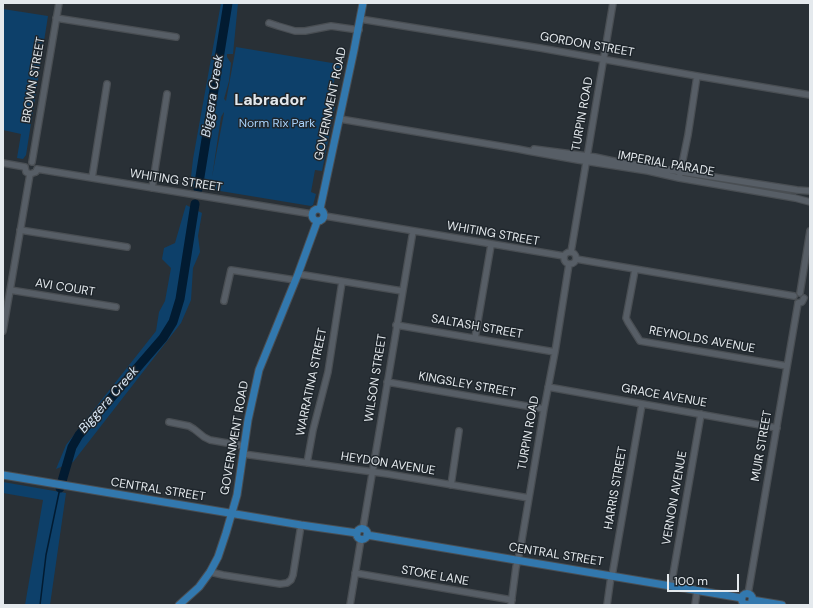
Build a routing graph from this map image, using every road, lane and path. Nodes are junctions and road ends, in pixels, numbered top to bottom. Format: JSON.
{"nodes":[{"id":1,"x":59,"y":3,"type":"edge"},
{"id":2,"x":363,"y":3,"type":"edge"},
{"id":3,"x":613,"y":3,"type":"edge"},
{"id":4,"x":56,"y":18,"type":"junction"},
{"id":5,"x":360,"y":19,"type":"junction"},
{"id":6,"x":269,"y":22,"type":"dead end"},
{"id":7,"x":359,"y":30,"type":"junction"},
{"id":8,"x":176,"y":37,"type":"dead end"},
{"id":9,"x":604,"y":59,"type":"junction"},
{"id":10,"x":697,"y":76,"type":"junction"},
{"id":11,"x":107,"y":84,"type":"dead end"},
{"id":12,"x":167,"y":94,"type":"dead end"},
{"id":13,"x":810,"y":95,"type":"edge"},
{"id":14,"x":340,"y":119,"type":"junction"},
{"id":15,"x":586,"y":159,"type":"junction"},
{"id":16,"x":32,"y":162,"type":"junction"},
{"id":17,"x":3,"y":163,"type":"edge"},
{"id":18,"x":25,"y":167,"type":"junction"},
{"id":19,"x":37,"y":169,"type":"junction"},
{"id":20,"x":30,"y":174,"type":"junction"},
{"id":21,"x":680,"y":175,"type":"junction"},
{"id":22,"x":92,"y":178,"type":"junction"},
{"id":23,"x":721,"y":178,"type":"junction"},
{"id":24,"x":720,"y":185,"type":"junction"},
{"id":25,"x":152,"y":188,"type":"junction"},
{"id":26,"x":810,"y":191,"type":"edge"},
{"id":27,"x":810,"y":197,"type":"edge"},
{"id":28,"x":810,"y":202,"type":"edge"},
{"id":29,"x":320,"y":209,"type":"junction"},
{"id":30,"x":312,"y":214,"type":"junction"},
{"id":31,"x":325,"y":216,"type":"junction"},
{"id":32,"x":317,"y":222,"type":"junction"},
{"id":33,"x":20,"y":230,"type":"junction"},
{"id":34,"x":413,"y":231,"type":"junction"},
{"id":35,"x":810,"y":231,"type":"edge"},
{"id":36,"x":491,"y":245,"type":"junction"},
{"id":37,"x":127,"y":247,"type":"dead end"},
{"id":38,"x":571,"y":252,"type":"junction"},
{"id":39,"x":564,"y":256,"type":"junction"},
{"id":40,"x":576,"y":259,"type":"junction"},
{"id":41,"x":569,"y":264,"type":"junction"},
{"id":42,"x":635,"y":270,"type":"junction"},
{"id":43,"x":296,"y":277,"type":"junction"},
{"id":44,"x":342,"y":282,"type":"junction"},
{"id":45,"x":10,"y":290,"type":"junction"},
{"id":46,"x":402,"y":292,"type":"junction"},
{"id":47,"x":800,"y":293,"type":"junction"},
{"id":48,"x":794,"y":296,"type":"junction"},
{"id":49,"x":807,"y":299,"type":"edge"},
{"id":50,"x":224,"y":300,"type":"dead end"},
{"id":51,"x":798,"y":303,"type":"junction"},
{"id":52,"x":116,"y":308,"type":"dead end"},
{"id":53,"x":396,"y":325,"type":"junction"},
{"id":54,"x":3,"y":331,"type":"edge"},
{"id":55,"x":475,"y":338,"type":"junction"},
{"id":56,"x":554,"y":352,"type":"junction"},
{"id":57,"x":787,"y":366,"type":"junction"},
{"id":58,"x":387,"y":382,"type":"junction"},
{"id":59,"x":548,"y":387,"type":"junction"},
{"id":60,"x":642,"y":404,"type":"junction"},
{"id":61,"x":544,"y":409,"type":"junction"},
{"id":62,"x":701,"y":414,"type":"junction"},
{"id":63,"x":169,"y":422,"type":"dead end"},
{"id":64,"x":777,"y":428,"type":"junction"},
{"id":65,"x":460,"y":431,"type":"dead end"},
{"id":66,"x":244,"y":446,"type":"junction"},
{"id":67,"x":243,"y":454,"type":"junction"},
{"id":68,"x":307,"y":463,"type":"junction"},
{"id":69,"x":372,"y":472,"type":"junction"},
{"id":70,"x":3,"y":475,"type":"edge"},
{"id":71,"x":451,"y":485,"type":"junction"},
{"id":72,"x":529,"y":498,"type":"junction"},
{"id":73,"x":232,"y":513,"type":"junction"},
{"id":74,"x":301,"y":525,"type":"junction"},
{"id":75,"x":362,"y":534,"type":"junction"},
{"id":76,"x":518,"y":560,"type":"junction"},
{"id":77,"x":210,"y":572,"type":"junction"},
{"id":78,"x":355,"y":573,"type":"junction"},
{"id":79,"x":612,"y":576,"type":"junction"},
{"id":80,"x":671,"y":586,"type":"junction"},
{"id":81,"x":697,"y":591,"type":"junction"},
{"id":82,"x":747,"y":600,"type":"edge"},
{"id":83,"x":511,"y":602,"type":"edge"},
{"id":84,"x":179,"y":605,"type":"edge"},
{"id":85,"x":350,"y":605,"type":"edge"},
{"id":86,"x":607,"y":605,"type":"edge"},
{"id":87,"x":695,"y":605,"type":"edge"},
{"id":88,"x":782,"y":605,"type":"edge"}],
"edges":[{"from":1,"to":4,"type":"street","name":"BROWN STREET"},
{"from":2,"to":5,"type":"main road","name":"GOVERNMENT ROAD"},
{"from":3,"to":9,"type":"street","name":"TURPIN ROAD"},
{"from":4,"to":8,"type":"street"},
{"from":4,"to":16,"type":"street","name":"BROWN STREET"},
{"from":5,"to":7,"type":"main road","name":"GOVERNMENT ROAD"},
{"from":5,"to":9,"type":"street","name":"GORDON STREET"},
{"from":6,"to":7,"type":"street"},
{"from":7,"to":14,"type":"main road","name":"GOVERNMENT ROAD"},
{"from":9,"to":10,"type":"street","name":"GORDON STREET"},
{"from":9,"to":15,"type":"street","name":"TURPIN ROAD"},
{"from":10,"to":13,"type":"street","name":"GORDON STREET"},
{"from":10,"to":21,"type":"street"},
{"from":11,"to":22,"type":"street"},
{"from":12,"to":25,"type":"street"},
{"from":14,"to":15,"type":"street","name":"IMPERIAL PARADE"},
{"from":14,"to":29,"type":"main road","name":"GOVERNMENT ROAD"},
{"from":15,"to":21,"type":"street","name":"IMPERIAL PARADE"},
{"from":15,"to":38,"type":"street","name":"TURPIN ROAD"},
{"from":16,"to":18,"type":"street"},
{"from":16,"to":19,"type":"street"},
{"from":17,"to":18,"type":"street"},
{"from":18,"to":20,"type":"street"},
{"from":19,"to":20,"type":"street"},
{"from":19,"to":22,"type":"street","name":"WHITING STREET"},
{"from":20,"to":33,"type":"street"},
{"from":21,"to":23,"type":"street","name":"IMPERIAL PARADE"},
{"from":21,"to":24,"type":"street","name":"IMPERIAL PARADE"},
{"from":22,"to":25,"type":"street","name":"WHITING STREET"},
{"from":23,"to":24,"type":"street"},
{"from":23,"to":26,"type":"street","name":"IMPERIAL PARADE"},
{"from":24,"to":28,"type":"street","name":"IMPERIAL PARADE"},
{"from":25,"to":30,"type":"street","name":"WHITING STREET"},
{"from":27,"to":28,"type":"street"},
{"from":29,"to":30,"type":"main road"},
{"from":29,"to":31,"type":"main road"},
{"from":30,"to":32,"type":"main road"},
{"from":31,"to":32,"type":"main road"},
{"from":31,"to":34,"type":"street","name":"WHITING STREET"},
{"from":32,"to":43,"type":"main road","name":"GOVERNMENT ROAD"},
{"from":33,"to":37,"type":"street"},
{"from":33,"to":45,"type":"street"},
{"from":34,"to":36,"type":"street","name":"WHITING STREET"},
{"from":34,"to":46,"type":"street","name":"WILSON STREET"},
{"from":35,"to":47,"type":"street"},
{"from":36,"to":39,"type":"street","name":"WHITING STREET"},
{"from":36,"to":55,"type":"street"},
{"from":38,"to":39,"type":"street"},
{"from":38,"to":40,"type":"street"},
{"from":39,"to":41,"type":"street"},
{"from":40,"to":41,"type":"street"},
{"from":40,"to":42,"type":"street"},
{"from":41,"to":56,"type":"street","name":"TURPIN ROAD"},
{"from":42,"to":48,"type":"street"},
{"from":42,"to":57,"type":"street","name":"REYNOLDS AVENUE"},
{"from":43,"to":44,"type":"street"},
{"from":43,"to":50,"type":"street"},
{"from":43,"to":66,"type":"main road","name":"GOVERNMENT ROAD"},
{"from":44,"to":46,"type":"street"},
{"from":44,"to":68,"type":"street","name":"WARRATINA STREET"},
{"from":45,"to":52,"type":"street","name":"AVI COURT"},
{"from":45,"to":54,"type":"street"},
{"from":46,"to":53,"type":"street","name":"WILSON STREET"},
{"from":47,"to":48,"type":"street"},
{"from":47,"to":49,"type":"street"},
{"from":48,"to":51,"type":"street"},
{"from":49,"to":51,"type":"street"},
{"from":51,"to":57,"type":"street","name":"MUIR STREET"},
{"from":53,"to":55,"type":"street","name":"SALTASH STREET"},
{"from":53,"to":58,"type":"street","name":"WILSON STREET"},
{"from":55,"to":56,"type":"street","name":"SALTASH STREET"},
{"from":56,"to":59,"type":"street","name":"TURPIN ROAD"},
{"from":57,"to":64,"type":"street","name":"MUIR STREET"},
{"from":58,"to":61,"type":"street","name":"KINGSLEY STREET"},
{"from":58,"to":69,"type":"street","name":"WILSON STREET"},
{"from":59,"to":60,"type":"street","name":"GRACE AVENUE"},
{"from":59,"to":61,"type":"street","name":"TURPIN ROAD"},
{"from":60,"to":62,"type":"street","name":"GRACE AVENUE"},
{"from":60,"to":79,"type":"street","name":"HARRIS STREET"},
{"from":61,"to":72,"type":"street","name":"TURPIN ROAD"},
{"from":62,"to":64,"type":"street","name":"GRACE AVENUE"},
{"from":62,"to":80,"type":"street","name":"VERNON AVENUE"},
{"from":63,"to":66,"type":"street"},
{"from":64,"to":82,"type":"street","name":"MUIR STREET"},
{"from":65,"to":71,"type":"street"},
{"from":66,"to":67,"type":"main road","name":"GOVERNMENT ROAD"},
{"from":67,"to":68,"type":"street","name":"HEYDON AVENUE"},
{"from":67,"to":73,"type":"main road","name":"GOVERNMENT ROAD"},
{"from":68,"to":69,"type":"street","name":"HEYDON AVENUE"},
{"from":69,"to":71,"type":"street","name":"HEYDON AVENUE"},
{"from":69,"to":75,"type":"street","name":"WILSON STREET"},
{"from":70,"to":73,"type":"main road","name":"CENTRAL STREET"},
{"from":71,"to":72,"type":"street","name":"HEYDON AVENUE"},
{"from":72,"to":76,"type":"street","name":"TURPIN ROAD"},
{"from":73,"to":74,"type":"main road","name":"CENTRAL STREET"},
{"from":73,"to":77,"type":"main road","name":"GOVERNMENT ROAD"},
{"from":74,"to":75,"type":"main road","name":"CENTRAL STREET"},
{"from":74,"to":77,"type":"street"},
{"from":75,"to":76,"type":"main road","name":"CENTRAL STREET"},
{"from":75,"to":78,"type":"street","name":"WILSON STREET"},
{"from":76,"to":79,"type":"main road","name":"CENTRAL STREET"},
{"from":76,"to":83,"type":"street","name":"TURPIN ROAD"},
{"from":77,"to":84,"type":"main road","name":"GOVERNMENT ROAD"},
{"from":78,"to":83,"type":"street","name":"STOKE LANE"},
{"from":78,"to":85,"type":"street","name":"WILSON STREET"},
{"from":79,"to":80,"type":"main road","name":"CENTRAL STREET"},
{"from":79,"to":86,"type":"street","name":"HARRIS STREET"},
{"from":80,"to":81,"type":"main road","name":"CENTRAL STREET"},
{"from":81,"to":82,"type":"main road","name":"CENTRAL STREET"},
{"from":81,"to":87,"type":"street"},
{"from":82,"to":88,"type":"main road","name":"CENTRAL STREET"}]}
